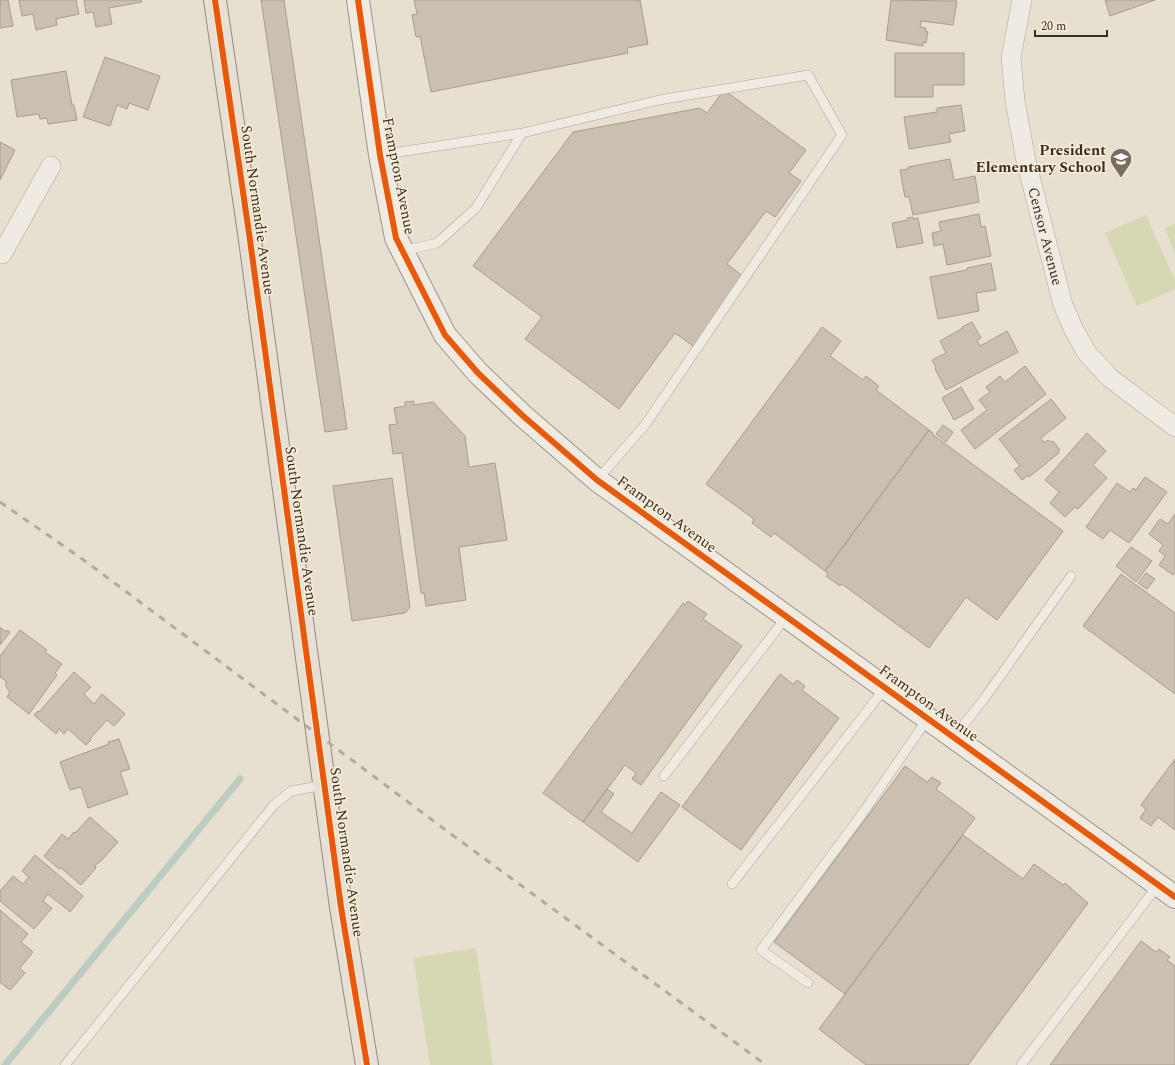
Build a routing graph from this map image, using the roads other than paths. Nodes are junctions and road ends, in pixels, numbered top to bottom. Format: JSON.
{"nodes":[{"id":1,"x":215,"y":0,"type":"edge"},
{"id":2,"x":358,"y":0,"type":"edge"},
{"id":3,"x":1022,"y":0,"type":"edge"},
{"id":4,"x":522,"y":133,"type":"junction"},
{"id":5,"x":380,"y":155,"type":"junction"},
{"id":6,"x":51,"y":166,"type":"dead end"},
{"id":7,"x":402,"y":251,"type":"junction"},
{"id":8,"x":1,"y":254,"type":"edge"},
{"id":9,"x":1175,"y":427,"type":"edge"},
{"id":10,"x":597,"y":480,"type":"junction"},
{"id":11,"x":1071,"y":576,"type":"dead end"},
{"id":12,"x":787,"y":616,"type":"junction"},
{"id":13,"x":885,"y":688,"type":"junction"},
{"id":14,"x":928,"y":718,"type":"junction"},
{"id":15,"x":954,"y":738,"type":"junction"},
{"id":16,"x":664,"y":776,"type":"dead end"},
{"id":17,"x":324,"y":785,"type":"junction"},
{"id":18,"x":732,"y":884,"type":"dead end"},
{"id":19,"x":1167,"y":891,"type":"edge"},
{"id":20,"x":808,"y":983,"type":"dead end"},
{"id":21,"x":65,"y":1065,"type":"edge"},
{"id":22,"x":367,"y":1065,"type":"edge"},
{"id":23,"x":1021,"y":1065,"type":"edge"}],
"edges":[{"from":1,"to":17,"type":"main road","name":"South Normandie Avenue"},
{"from":2,"to":5,"type":"street","name":"Frampton Avenue"},
{"from":3,"to":9,"type":"street","name":"Censor Avenue"},
{"from":4,"to":5,"type":"lane"},
{"from":4,"to":7,"type":"lane"},
{"from":4,"to":10,"type":"lane"},
{"from":5,"to":7,"type":"street","name":"Frampton Avenue"},
{"from":6,"to":8,"type":"street"},
{"from":7,"to":10,"type":"street","name":"Frampton Avenue"},
{"from":10,"to":12,"type":"street","name":"Frampton Avenue"},
{"from":11,"to":15,"type":"lane"},
{"from":12,"to":13,"type":"street","name":"Frampton Avenue"},
{"from":12,"to":16,"type":"lane"},
{"from":13,"to":14,"type":"street","name":"Frampton Avenue"},
{"from":13,"to":18,"type":"lane"},
{"from":14,"to":15,"type":"street","name":"Frampton Avenue"},
{"from":14,"to":20,"type":"lane"},
{"from":15,"to":19,"type":"street","name":"Frampton Avenue"},
{"from":17,"to":21,"type":"lane"},
{"from":17,"to":22,"type":"main road","name":"South Normandie Avenue"},
{"from":19,"to":23,"type":"lane"}]}
